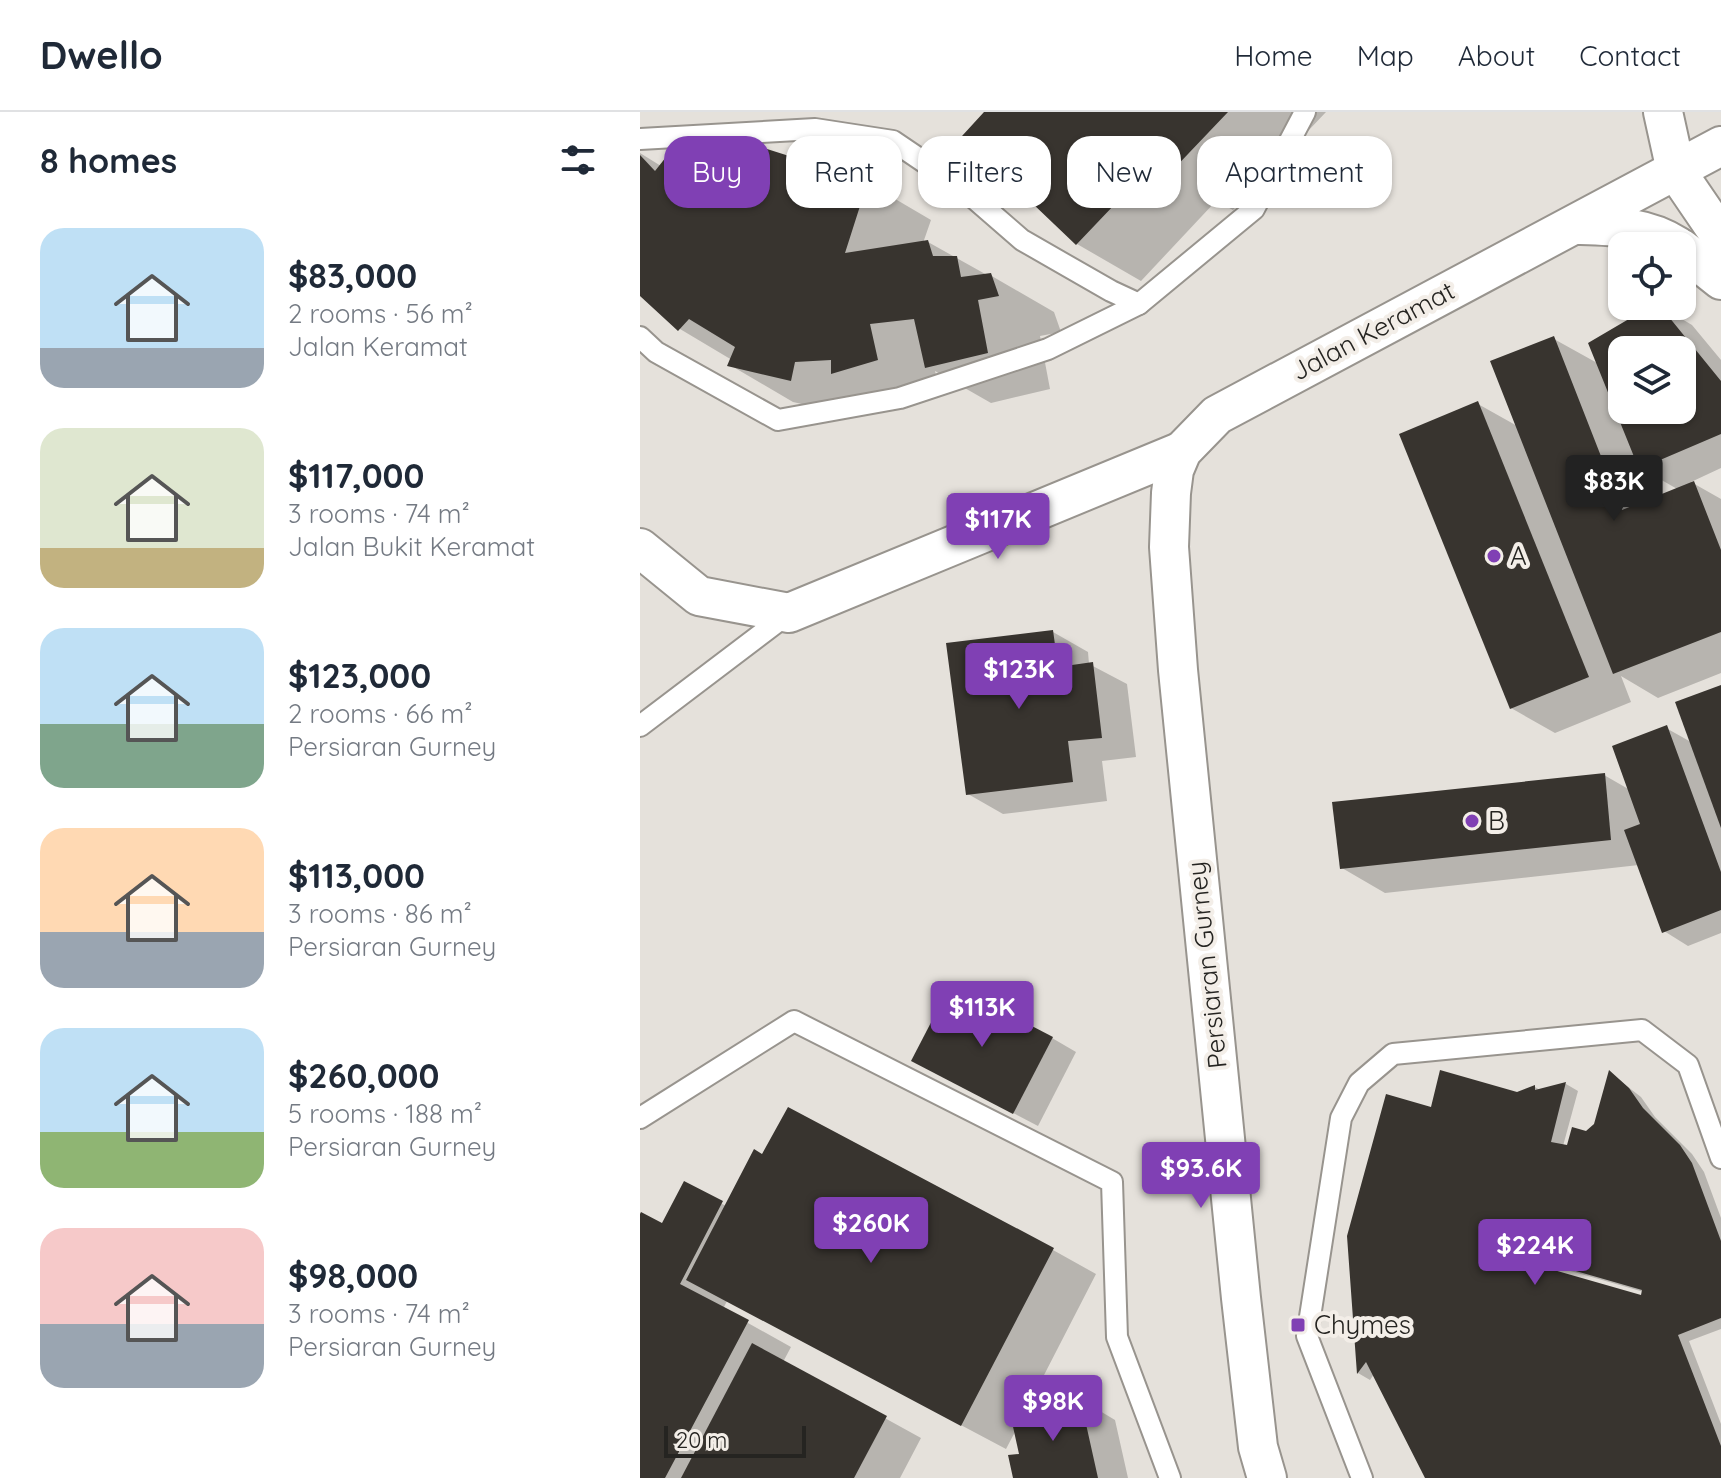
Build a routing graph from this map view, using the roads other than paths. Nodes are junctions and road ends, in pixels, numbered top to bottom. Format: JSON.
{"nodes":[{"id":1,"x":1305,"y":112,"type":"edge"},
{"id":2,"x":1663,"y":112,"type":"edge"},
{"id":3,"x":640,"y":139,"type":"edge"},
{"id":4,"x":1721,"y":146,"type":"edge"},
{"id":5,"x":1676,"y":171,"type":"junction"},
{"id":6,"x":1574,"y":225,"type":"junction"},
{"id":7,"x":1648,"y":232,"type":"edge"},
{"id":8,"x":1721,"y":237,"type":"edge"},
{"id":9,"x":1696,"y":260,"type":"edge"},
{"id":10,"x":1721,"y":280,"type":"edge"},
{"id":11,"x":1139,"y":304,"type":"junction"},
{"id":12,"x":640,"y":337,"type":"edge"},
{"id":13,"x":1182,"y":451,"type":"junction"},
{"id":14,"x":640,"y":548,"type":"edge"},
{"id":15,"x":789,"y":613,"type":"junction"},
{"id":16,"x":640,"y":726,"type":"edge"},
{"id":17,"x":640,"y":1118,"type":"edge"},
{"id":18,"x":1721,"y":1158,"type":"edge"},
{"id":19,"x":1170,"y":1478,"type":"edge"},
{"id":20,"x":1267,"y":1478,"type":"edge"},
{"id":21,"x":1362,"y":1478,"type":"edge"}],
"edges":[{"from":1,"to":11,"type":"lane"},
{"from":2,"to":5,"type":"street"},
{"from":3,"to":11,"type":"lane"},
{"from":4,"to":5,"type":"street","name":"Jalan Keramat"},
{"from":5,"to":6,"type":"street","name":"Jalan Keramat"},
{"from":5,"to":8,"type":"street"},
{"from":6,"to":7,"type":"street","name":"Jalan Keramat"},
{"from":6,"to":13,"type":"street","name":"Jalan Keramat"},
{"from":9,"to":10,"type":"street"},
{"from":11,"to":12,"type":"lane"},
{"from":13,"to":15,"type":"street"},
{"from":13,"to":20,"type":"street","name":"Persiaran Gurney"},
{"from":14,"to":15,"type":"street"},
{"from":15,"to":16,"type":"lane"},
{"from":17,"to":19,"type":"lane"},
{"from":18,"to":21,"type":"lane"}]}
